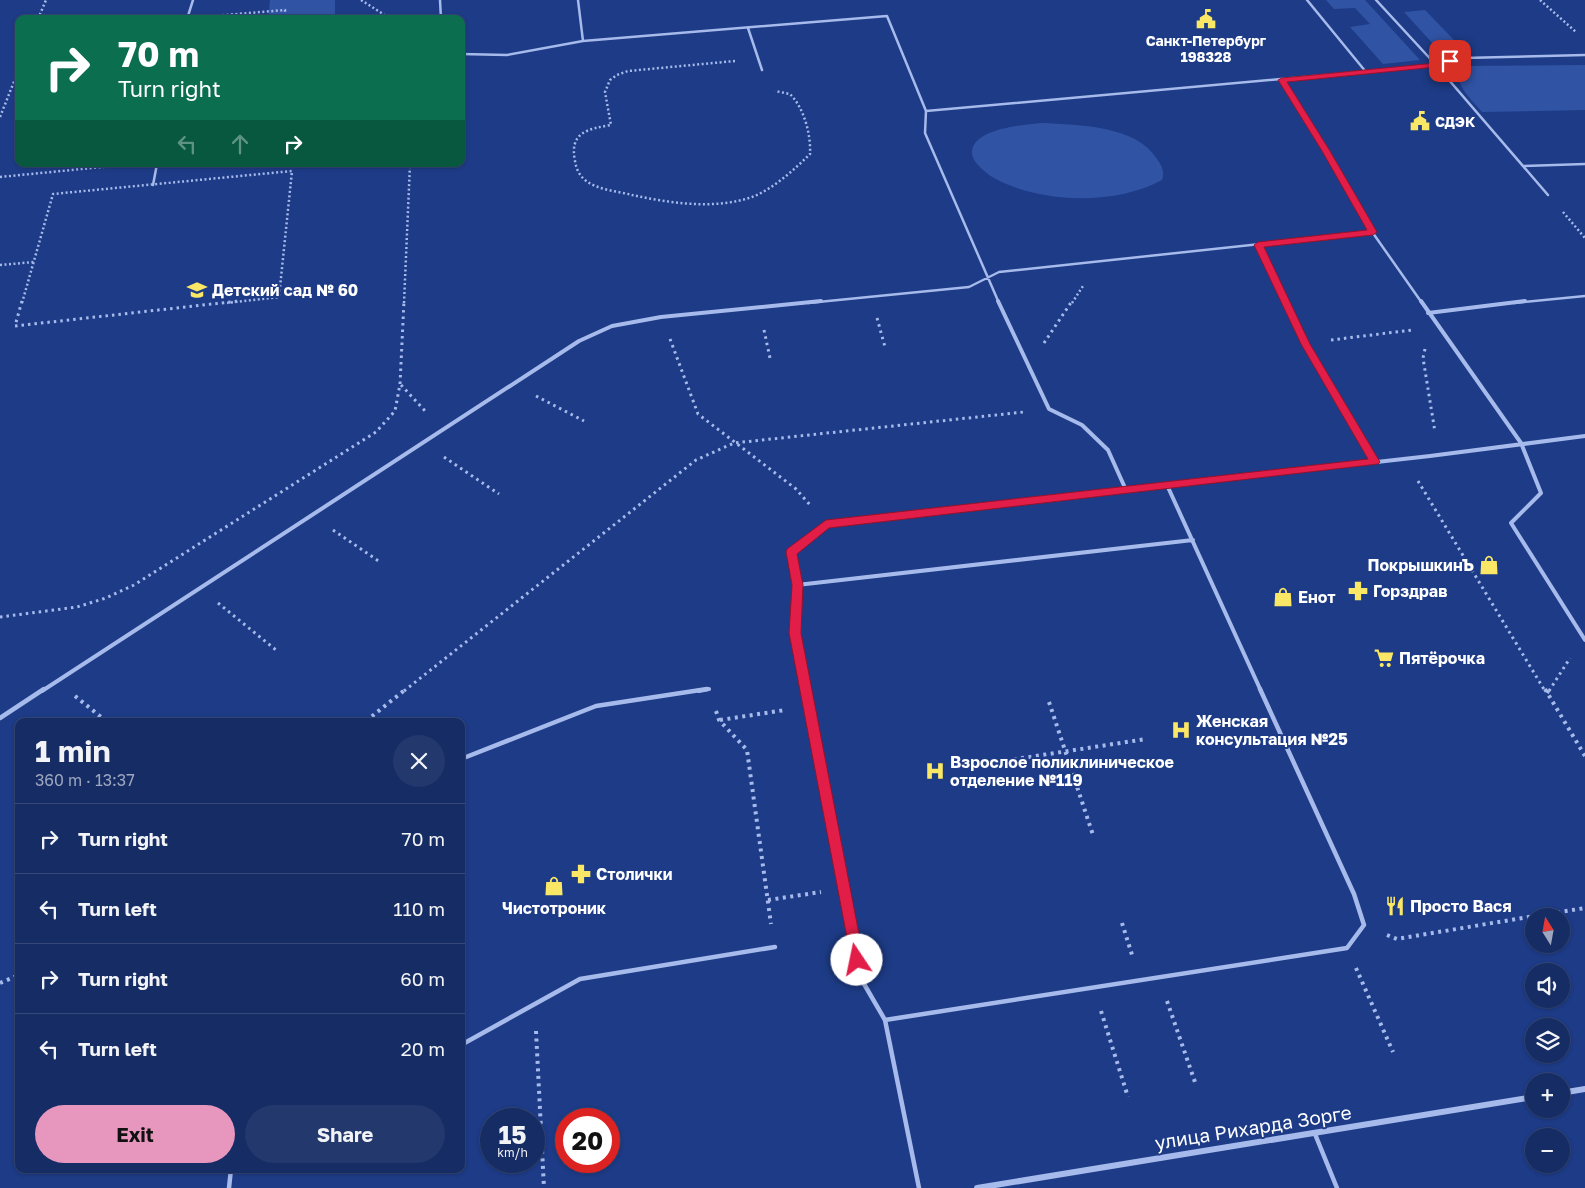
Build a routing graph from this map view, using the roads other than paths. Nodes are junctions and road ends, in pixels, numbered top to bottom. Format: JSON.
{"nodes":[{"id":1,"x":193,"y":0,"type":"edge"},
{"id":2,"x":440,"y":0,"type":"edge"},
{"id":3,"x":578,"y":0,"type":"edge"},
{"id":4,"x":1307,"y":0,"type":"edge"},
{"id":5,"x":1376,"y":0,"type":"edge"},
{"id":6,"x":188,"y":15,"type":"edge"},
{"id":7,"x":441,"y":15,"type":"edge"},
{"id":8,"x":748,"y":28,"type":"junction"},
{"id":9,"x":583,"y":42,"type":"junction"},
{"id":10,"x":465,"y":54,"type":"edge"},
{"id":11,"x":1585,"y":55,"type":"edge"},
{"id":12,"x":1436,"y":65,"type":"junction"},
{"id":13,"x":762,"y":70,"type":"road end"},
{"id":14,"x":1366,"y":72,"type":"junction"},
{"id":15,"x":1282,"y":80,"type":"junction"},
{"id":16,"x":926,"y":111,"type":"junction"},
{"id":17,"x":1585,"y":164,"type":"edge"},
{"id":18,"x":1523,"y":166,"type":"junction"},
{"id":19,"x":156,"y":167,"type":"edge"},
{"id":20,"x":153,"y":184,"type":"road end"},
{"id":21,"x":1548,"y":195,"type":"road end"},
{"id":22,"x":1373,"y":232,"type":"junction"},
{"id":23,"x":1258,"y":245,"type":"junction"},
{"id":24,"x":987,"y":278,"type":"junction"},
{"id":25,"x":1585,"y":296,"type":"edge"},
{"id":26,"x":1428,"y":313,"type":"junction"},
{"id":27,"x":1585,"y":436,"type":"edge"},
{"id":28,"x":1522,"y":443,"type":"junction"},
{"id":29,"x":1375,"y":462,"type":"junction"},
{"id":30,"x":1167,"y":485,"type":"junction"},
{"id":31,"x":1126,"y":490,"type":"junction"},
{"id":32,"x":1193,"y":540,"type":"junction"},
{"id":33,"x":797,"y":585,"type":"junction"},
{"id":34,"x":1585,"y":639,"type":"edge"},
{"id":35,"x":709,"y":689,"type":"road end"},
{"id":36,"x":0,"y":718,"type":"edge"},
{"id":37,"x":465,"y":757,"type":"edge"},
{"id":38,"x":774,"y":947,"type":"road end"},
{"id":39,"x":886,"y":1020,"type":"junction"},
{"id":40,"x":465,"y":1043,"type":"edge"},
{"id":41,"x":1585,"y":1089,"type":"edge"},
{"id":42,"x":1570,"y":1092,"type":"edge"},
{"id":43,"x":1525,"y":1099,"type":"edge"},
{"id":44,"x":1315,"y":1134,"type":"junction"},
{"id":45,"x":231,"y":1173,"type":"edge"},
{"id":46,"x":229,"y":1188,"type":"edge"},
{"id":47,"x":919,"y":1188,"type":"edge"},
{"id":48,"x":977,"y":1188,"type":"edge"},
{"id":49,"x":1338,"y":1188,"type":"edge"}],
"edges":[{"from":1,"to":6,"type":"lane"},
{"from":2,"to":7,"type":"lane"},
{"from":3,"to":9,"type":"lane"},
{"from":4,"to":14,"type":"lane"},
{"from":5,"to":12,"type":"lane"},
{"from":8,"to":9,"type":"lane"},
{"from":8,"to":13,"type":"lane"},
{"from":8,"to":16,"type":"lane"},
{"from":9,"to":10,"type":"lane"},
{"from":11,"to":12,"type":"lane"},
{"from":12,"to":14,"type":"lane"},
{"from":12,"to":18,"type":"lane"},
{"from":14,"to":15,"type":"lane"},
{"from":15,"to":16,"type":"lane"},
{"from":15,"to":22,"type":"lane"},
{"from":16,"to":24,"type":"lane"},
{"from":17,"to":18,"type":"lane"},
{"from":18,"to":21,"type":"lane"},
{"from":19,"to":20,"type":"lane"},
{"from":22,"to":23,"type":"lane"},
{"from":22,"to":26,"type":"lane"},
{"from":23,"to":24,"type":"lane"},
{"from":23,"to":29,"type":"lane"},
{"from":24,"to":31,"type":"lane"},
{"from":24,"to":36,"type":"lane"},
{"from":25,"to":26,"type":"lane"},
{"from":26,"to":28,"type":"lane"},
{"from":27,"to":28,"type":"lane"},
{"from":28,"to":29,"type":"lane"},
{"from":28,"to":34,"type":"lane"},
{"from":29,"to":30,"type":"lane"},
{"from":30,"to":31,"type":"lane"},
{"from":30,"to":32,"type":"lane"},
{"from":31,"to":33,"type":"lane"},
{"from":32,"to":33,"type":"lane"},
{"from":32,"to":39,"type":"lane"},
{"from":33,"to":39,"type":"lane"},
{"from":35,"to":37,"type":"lane"},
{"from":38,"to":40,"type":"lane"},
{"from":39,"to":47,"type":"lane"},
{"from":41,"to":42,"type":"street"},
{"from":43,"to":44,"type":"street","name":"улица Рихарда Зорге"},
{"from":44,"to":48,"type":"street","name":"улица Рихарда Зорге"},
{"from":44,"to":49,"type":"lane"},
{"from":45,"to":46,"type":"lane"}]}
